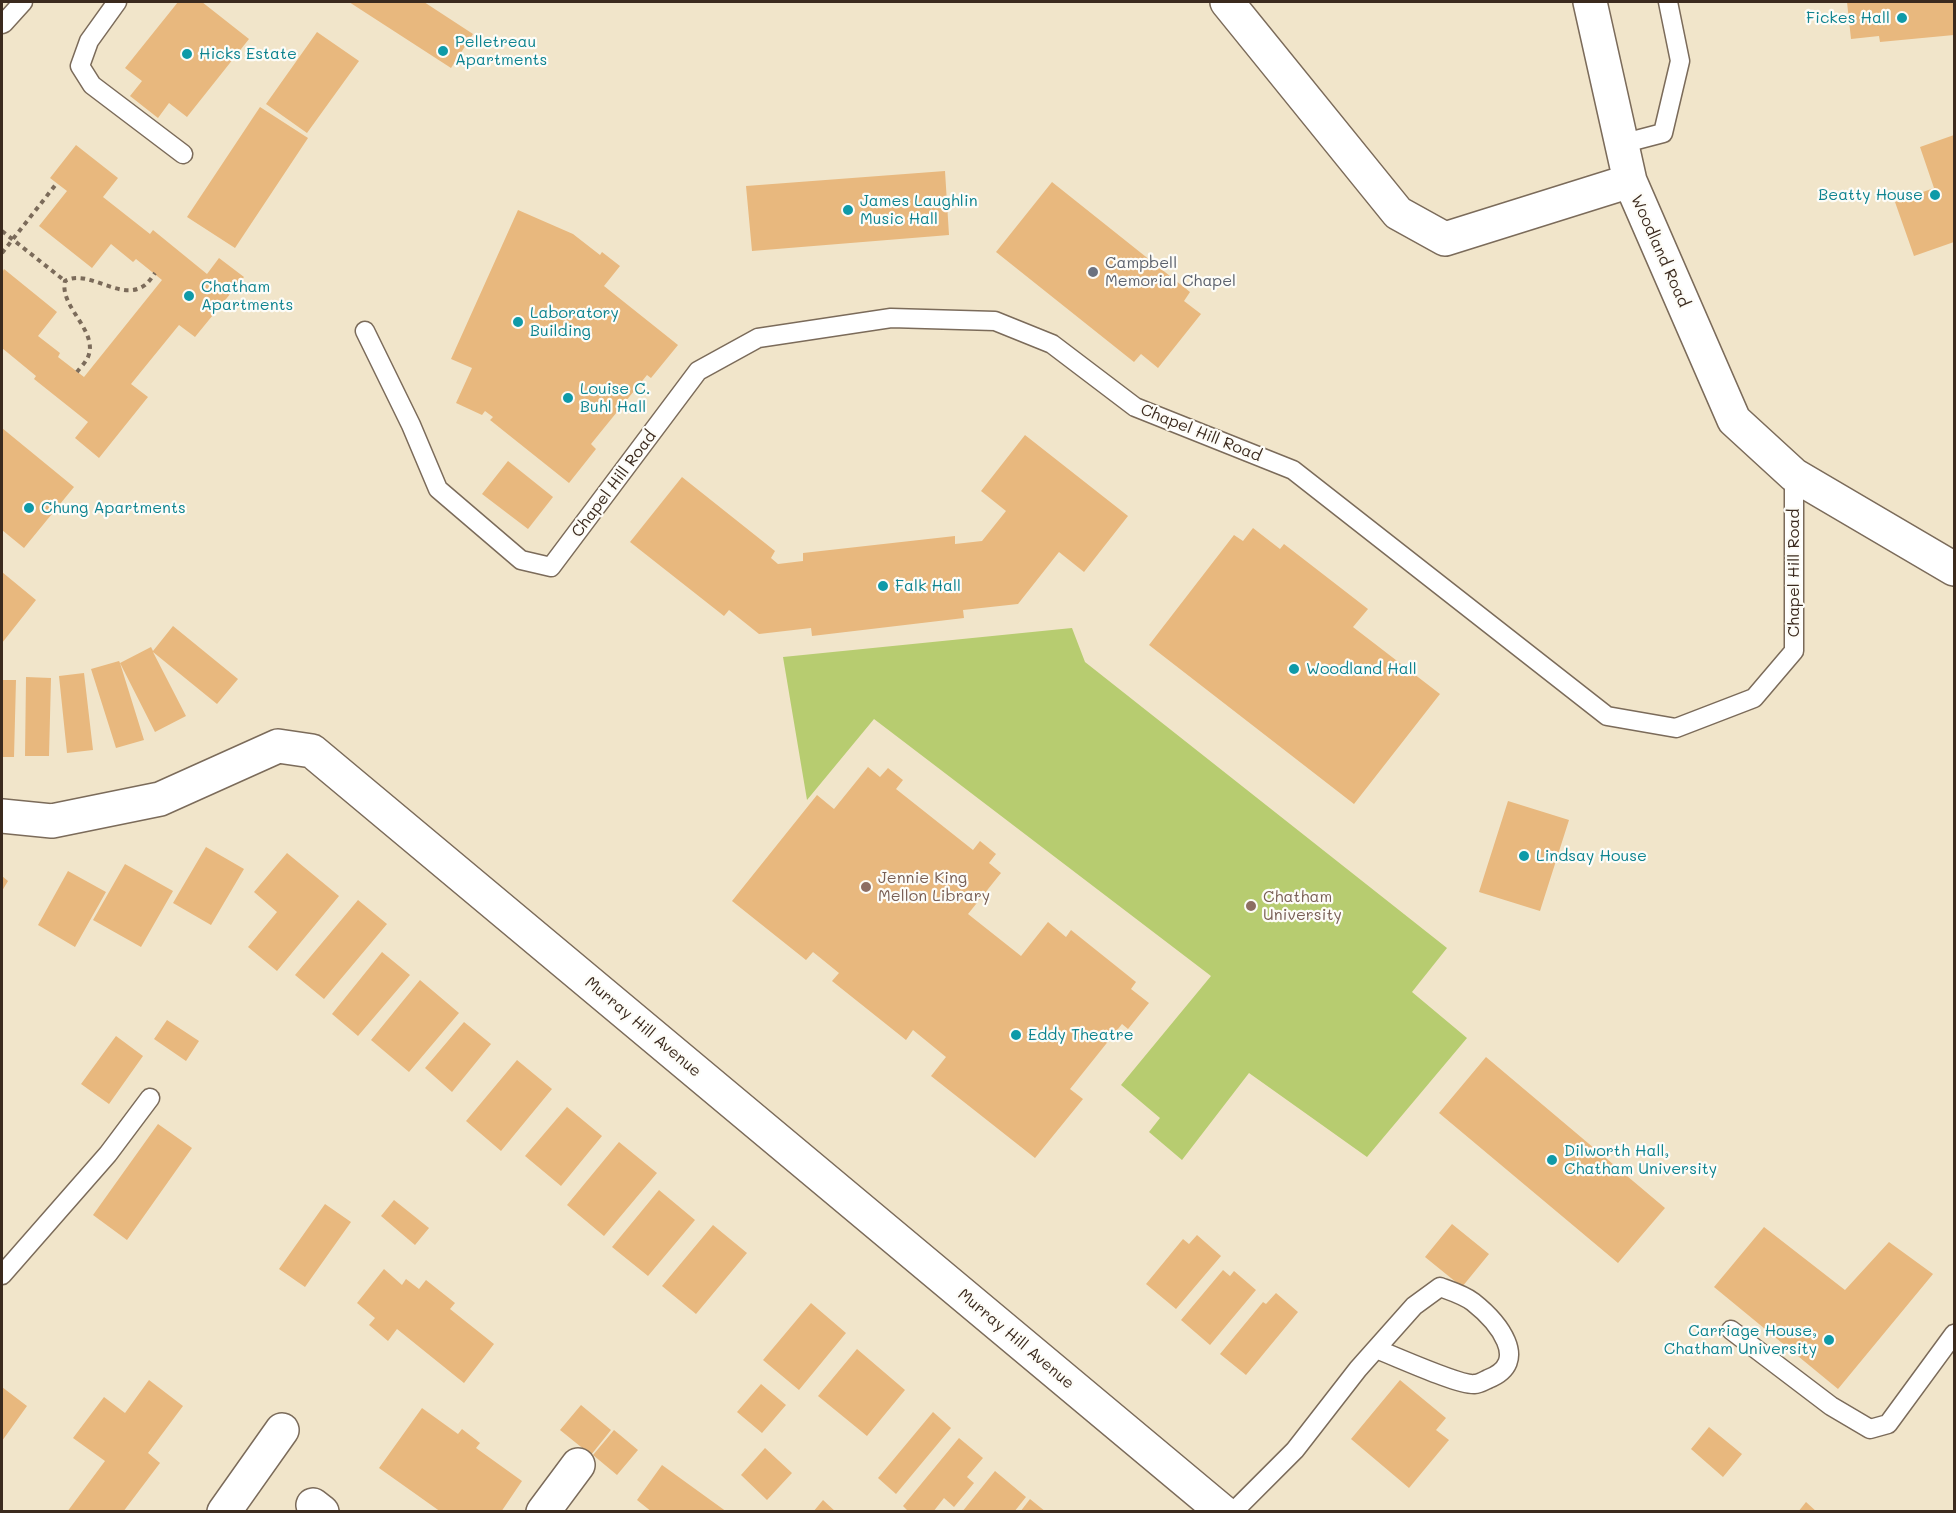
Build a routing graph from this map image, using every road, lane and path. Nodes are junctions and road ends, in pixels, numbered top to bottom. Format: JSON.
{"nodes":[{"id":1,"x":23,"y":2,"type":"edge"},
{"id":2,"x":117,"y":2,"type":"edge"},
{"id":3,"x":1227,"y":2,"type":"edge"},
{"id":4,"x":1590,"y":2,"type":"edge"},
{"id":5,"x":1668,"y":2,"type":"edge"},
{"id":6,"x":2,"y":24,"type":"edge"},
{"id":7,"x":1622,"y":144,"type":"junction"},
{"id":8,"x":183,"y":154,"type":"dead end"},
{"id":9,"x":1630,"y":181,"type":"junction"},
{"id":10,"x":57,"y":183,"type":"dead end"},
{"id":11,"x":2,"y":231,"type":"edge"},
{"id":12,"x":12,"y":239,"type":"junction"},
{"id":13,"x":2,"y":253,"type":"edge"},
{"id":14,"x":155,"y":273,"type":"dead end"},
{"id":15,"x":65,"y":281,"type":"junction"},
{"id":16,"x":365,"y":331,"type":"dead end"},
{"id":17,"x":76,"y":372,"type":"dead end"},
{"id":18,"x":1794,"y":475,"type":"junction"},
{"id":19,"x":1954,"y":569,"type":"edge"},
{"id":20,"x":2,"y":816,"type":"edge"},
{"id":21,"x":150,"y":1098,"type":"dead end"},
{"id":22,"x":2,"y":1275,"type":"edge"},
{"id":23,"x":1731,"y":1330,"type":"dead end"},
{"id":24,"x":1954,"y":1334,"type":"edge"},
{"id":25,"x":1376,"y":1349,"type":"junction"},
{"id":26,"x":282,"y":1430,"type":"dead end"},
{"id":27,"x":578,"y":1465,"type":"dead end"},
{"id":28,"x":224,"y":1512,"type":"edge"},
{"id":29,"x":543,"y":1512,"type":"edge"},
{"id":30,"x":1223,"y":1512,"type":"edge"},
{"id":31,"x":1233,"y":1512,"type":"edge"}],
"edges":[{"from":1,"to":6,"type":"lane"},
{"from":2,"to":8,"type":"lane"},
{"from":3,"to":9,"type":"street","name":"Woodland Road"},
{"from":4,"to":7,"type":"street"},
{"from":5,"to":7,"type":"lane"},
{"from":7,"to":9,"type":"street"},
{"from":9,"to":18,"type":"street","name":"Woodland Road"},
{"from":10,"to":12,"type":"path"},
{"from":11,"to":12,"type":"path"},
{"from":12,"to":13,"type":"path"},
{"from":12,"to":15,"type":"path"},
{"from":14,"to":15,"type":"path"},
{"from":15,"to":17,"type":"path"},
{"from":16,"to":18,"type":"lane","name":"Chapel Hill Road"},
{"from":18,"to":19,"type":"street","name":"Woodland Road"},
{"from":20,"to":30,"type":"street","name":"Murray Hill Avenue"},
{"from":21,"to":22,"type":"lane"},
{"from":23,"to":24,"type":"lane"},
{"from":25,"to":25,"type":"lane"},
{"from":25,"to":31,"type":"lane"},
{"from":26,"to":28,"type":"street"},
{"from":27,"to":29,"type":"street"}]}
